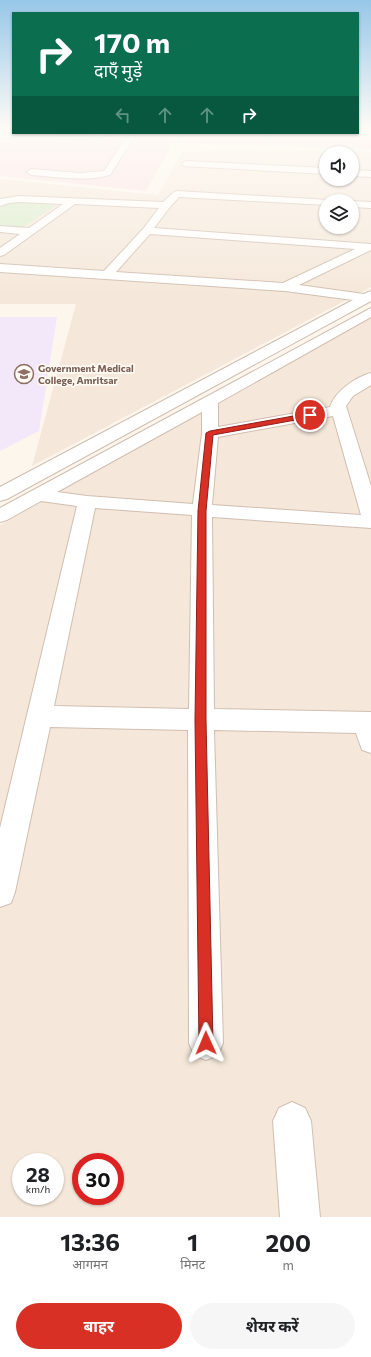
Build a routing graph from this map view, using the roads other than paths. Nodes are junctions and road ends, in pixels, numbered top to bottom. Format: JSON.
{"nodes":[{"id":1,"x":72,"y":202,"type":"junction"},
{"id":2,"x":319,"y":202,"type":"edge"},
{"id":3,"x":0,"y":203,"type":"edge"},
{"id":4,"x":359,"y":204,"type":"edge"},
{"id":5,"x":166,"y":205,"type":"junction"},
{"id":6,"x":371,"y":205,"type":"edge"},
{"id":7,"x":0,"y":229,"type":"edge"},
{"id":8,"x":147,"y":231,"type":"junction"},
{"id":9,"x":30,"y":232,"type":"junction"},
{"id":10,"x":370,"y":247,"type":"edge"},
{"id":11,"x":0,"y":253,"type":"edge"},
{"id":12,"x":1,"y":270,"type":"edge"},
{"id":13,"x":107,"y":275,"type":"junction"},
{"id":14,"x":285,"y":287,"type":"junction"},
{"id":15,"x":370,"y":301,"type":"edge"},
{"id":16,"x":371,"y":378,"type":"edge"},
{"id":17,"x":348,"y":392,"type":"junction"},
{"id":18,"x":371,"y":392,"type":"edge"},
{"id":19,"x":210,"y":401,"type":"junction"},
{"id":20,"x":339,"y":410,"type":"junction"},
{"id":21,"x":210,"y":433,"type":"junction"},
{"id":22,"x":0,"y":495,"type":"edge"},
{"id":23,"x":36,"y":495,"type":"junction"},
{"id":24,"x":88,"y":502,"type":"junction"},
{"id":25,"x":202,"y":511,"type":"junction"},
{"id":26,"x":0,"y":516,"type":"edge"},
{"id":27,"x":371,"y":517,"type":"edge"},
{"id":28,"x":371,"y":522,"type":"edge"},
{"id":29,"x":39,"y":716,"type":"junction"},
{"id":30,"x":200,"y":720,"type":"junction"},
{"id":31,"x":370,"y":729,"type":"edge"},
{"id":32,"x":0,"y":892,"type":"edge"},
{"id":33,"x":206,"y":1043,"type":"dead end"},
{"id":34,"x":292,"y":1121,"type":"dead end"},
{"id":35,"x":300,"y":1217,"type":"edge"}],
"edges":[{"from":1,"to":3,"type":"street"},
{"from":1,"to":5,"type":"street"},
{"from":1,"to":9,"type":"street"},
{"from":2,"to":5,"type":"street"},
{"from":4,"to":6,"type":"street"},
{"from":5,"to":8,"type":"street"},
{"from":7,"to":9,"type":"street"},
{"from":8,"to":10,"type":"street"},
{"from":8,"to":13,"type":"street"},
{"from":9,"to":11,"type":"street"},
{"from":10,"to":14,"type":"street"},
{"from":12,"to":13,"type":"street"},
{"from":13,"to":14,"type":"street"},
{"from":14,"to":15,"type":"street"},
{"from":15,"to":19,"type":"street"},
{"from":15,"to":22,"type":"street"},
{"from":16,"to":17,"type":"street"},
{"from":17,"to":18,"type":"street"},
{"from":17,"to":20,"type":"street"},
{"from":19,"to":21,"type":"street"},
{"from":19,"to":23,"type":"street"},
{"from":20,"to":21,"type":"street"},
{"from":20,"to":27,"type":"street"},
{"from":21,"to":25,"type":"street"},
{"from":23,"to":24,"type":"street"},
{"from":23,"to":26,"type":"street"},
{"from":24,"to":25,"type":"street"},
{"from":24,"to":29,"type":"street"},
{"from":25,"to":28,"type":"street"},
{"from":25,"to":30,"type":"street"},
{"from":29,"to":30,"type":"street"},
{"from":29,"to":32,"type":"street"},
{"from":30,"to":31,"type":"street"},
{"from":30,"to":33,"type":"street"},
{"from":34,"to":35,"type":"street"}]}
